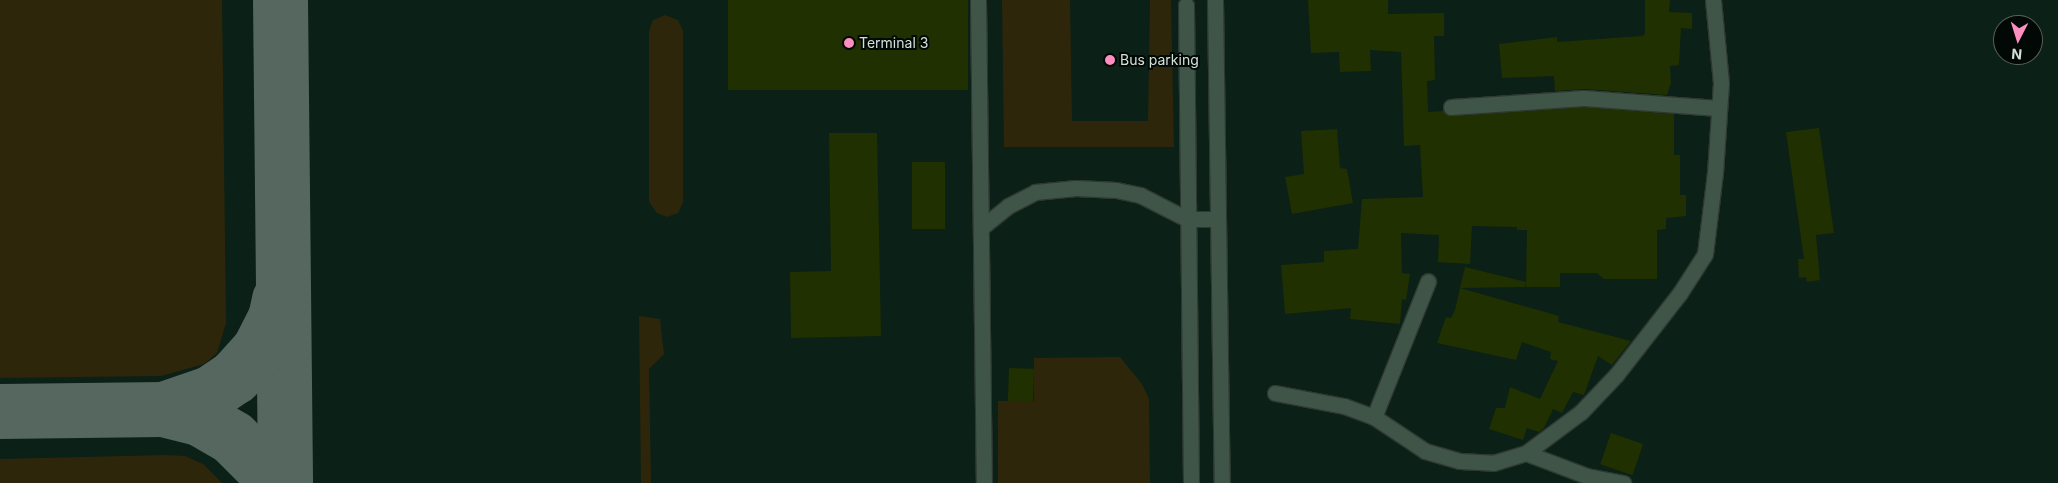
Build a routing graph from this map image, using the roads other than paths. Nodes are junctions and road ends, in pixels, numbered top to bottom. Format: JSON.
{"nodes":[{"id":1,"x":978,"y":0,"type":"edge"},
{"id":2,"x":1214,"y":0,"type":"edge"},
{"id":3,"x":1713,"y":0,"type":"edge"},
{"id":4,"x":1186,"y":5,"type":"dead end"},
{"id":5,"x":1451,"y":107,"type":"dead end"},
{"id":6,"x":1718,"y":108,"type":"junction"},
{"id":7,"x":1187,"y":219,"type":"junction"},
{"id":8,"x":1218,"y":219,"type":"junction"},
{"id":9,"x":981,"y":228,"type":"junction"},
{"id":10,"x":1428,"y":281,"type":"dead end"},
{"id":11,"x":1275,"y":393,"type":"dead end"},
{"id":12,"x":1374,"y":417,"type":"junction"},
{"id":13,"x":1526,"y":452,"type":"junction"},
{"id":14,"x":984,"y":483,"type":"edge"},
{"id":15,"x":1191,"y":483,"type":"edge"},
{"id":16,"x":1222,"y":483,"type":"edge"},
{"id":17,"x":1623,"y":483,"type":"edge"}],
"edges":[{"from":1,"to":9,"type":"street"},
{"from":2,"to":8,"type":"street"},
{"from":3,"to":6,"type":"street"},
{"from":4,"to":7,"type":"street"},
{"from":5,"to":6,"type":"street"},
{"from":6,"to":13,"type":"street"},
{"from":7,"to":8,"type":"street"},
{"from":7,"to":9,"type":"street"},
{"from":7,"to":15,"type":"street"},
{"from":8,"to":16,"type":"street"},
{"from":9,"to":14,"type":"street"},
{"from":10,"to":12,"type":"street"},
{"from":11,"to":12,"type":"street"},
{"from":12,"to":13,"type":"street"},
{"from":13,"to":17,"type":"street"}]}
